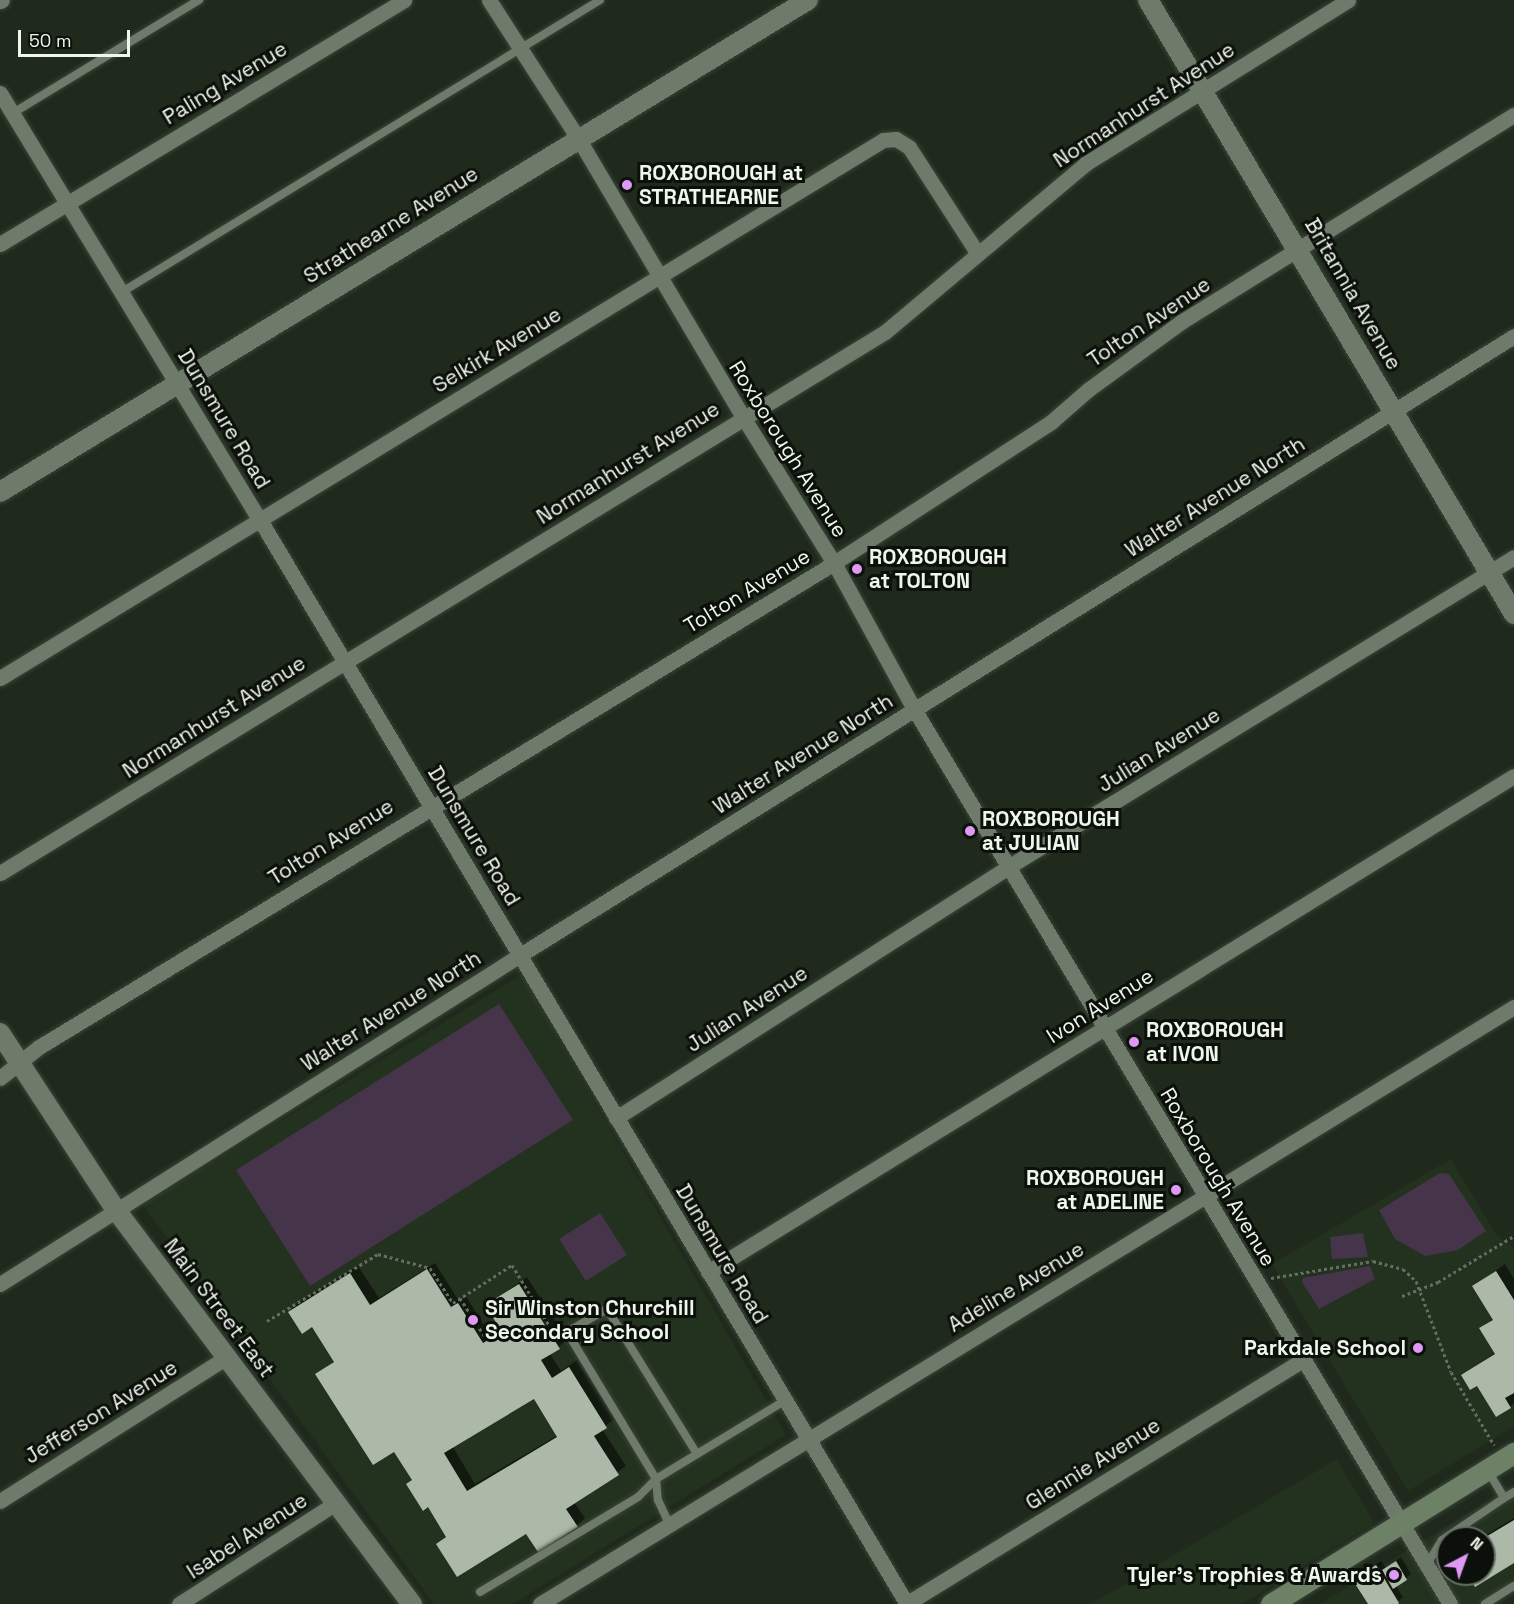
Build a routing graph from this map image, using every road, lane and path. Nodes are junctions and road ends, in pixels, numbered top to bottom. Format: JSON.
{"nodes":[{"id":1,"x":199,"y":0,"type":"edge"},
{"id":2,"x":404,"y":0,"type":"edge"},
{"id":3,"x":489,"y":0,"type":"edge"},
{"id":4,"x":600,"y":0,"type":"edge"},
{"id":5,"x":808,"y":0,"type":"edge"},
{"id":6,"x":1148,"y":0,"type":"edge"},
{"id":7,"x":1348,"y":0,"type":"edge"},
{"id":8,"x":518,"y":49,"type":"junction"},
{"id":9,"x":1203,"y":91,"type":"junction"},
{"id":10,"x":0,"y":93,"type":"edge"},
{"id":11,"x":13,"y":113,"type":"junction"},
{"id":12,"x":1514,"y":115,"type":"edge"},
{"id":13,"x":578,"y":138,"type":"junction"},
{"id":14,"x":67,"y":202,"type":"junction"},
{"id":15,"x":0,"y":244,"type":"edge"},
{"id":16,"x":1299,"y":248,"type":"junction"},
{"id":17,"x":978,"y":254,"type":"junction"},
{"id":18,"x":659,"y":276,"type":"junction"},
{"id":19,"x":122,"y":292,"type":"junction"},
{"id":20,"x":1514,"y":336,"type":"edge"},
{"id":21,"x":178,"y":384,"type":"junction"},
{"id":22,"x":1392,"y":411,"type":"junction"},
{"id":23,"x":743,"y":417,"type":"junction"},
{"id":24,"x":0,"y":492,"type":"edge"},
{"id":25,"x":260,"y":520,"type":"junction"},
{"id":26,"x":1514,"y":557,"type":"edge"},
{"id":27,"x":834,"y":563,"type":"junction"},
{"id":28,"x":1489,"y":572,"type":"junction"},
{"id":29,"x":1514,"y":614,"type":"edge"},
{"id":30,"x":345,"y":662,"type":"junction"},
{"id":31,"x":0,"y":678,"type":"edge"},
{"id":32,"x":914,"y":709,"type":"junction"},
{"id":33,"x":1514,"y":776,"type":"edge"},
{"id":34,"x":431,"y":805,"type":"junction"},
{"id":35,"x":1008,"y":867,"type":"junction"},
{"id":36,"x":0,"y":873,"type":"edge"},
{"id":37,"x":520,"y":955,"type":"junction"},
{"id":38,"x":1514,"y":1007,"type":"edge"},
{"id":39,"x":1104,"y":1029,"type":"junction"},
{"id":40,"x":0,"y":1033,"type":"edge"},
{"id":41,"x":18,"y":1063,"type":"junction"},
{"id":42,"x":0,"y":1078,"type":"edge"},
{"id":43,"x":616,"y":1118,"type":"junction"},
{"id":44,"x":1205,"y":1196,"type":"junction"},
{"id":45,"x":116,"y":1210,"type":"junction"},
{"id":46,"x":1514,"y":1236,"type":"edge"},
{"id":47,"x":708,"y":1272,"type":"junction"},
{"id":48,"x":1257,"y":1283,"type":"junction"},
{"id":49,"x":0,"y":1284,"type":"edge"},
{"id":50,"x":1420,"y":1291,"type":"junction"},
{"id":51,"x":1402,"y":1296,"type":"dead end"},
{"id":52,"x":460,"y":1298,"type":"junction"},
{"id":53,"x":267,"y":1321,"type":"dead end"},
{"id":54,"x":555,"y":1335,"type":"dead end"},
{"id":55,"x":485,"y":1337,"type":"dead end"},
{"id":56,"x":225,"y":1358,"type":"junction"},
{"id":57,"x":1303,"y":1360,"type":"junction"},
{"id":58,"x":786,"y":1400,"type":"junction"},
{"id":59,"x":809,"y":1437,"type":"junction"},
{"id":60,"x":697,"y":1454,"type":"junction"},
{"id":61,"x":1501,"y":1461,"type":"edge"},
{"id":62,"x":656,"y":1479,"type":"junction"},
{"id":63,"x":1514,"y":1492,"type":"edge"},
{"id":64,"x":1504,"y":1498,"type":"junction"},
{"id":65,"x":0,"y":1501,"type":"edge"},
{"id":66,"x":337,"y":1502,"type":"junction"},
{"id":67,"x":669,"y":1524,"type":"junction"},
{"id":68,"x":1400,"y":1525,"type":"junction"},
{"id":69,"x":1426,"y":1566,"type":"junction"},
{"id":70,"x":1514,"y":1586,"type":"edge"},
{"id":71,"x":480,"y":1592,"type":"dead end"},
{"id":72,"x":179,"y":1604,"type":"edge"},
{"id":73,"x":412,"y":1604,"type":"edge"},
{"id":74,"x":540,"y":1604,"type":"edge"},
{"id":75,"x":906,"y":1604,"type":"edge"},
{"id":76,"x":1271,"y":1604,"type":"edge"},
{"id":77,"x":1450,"y":1604,"type":"edge"},
{"id":78,"x":1485,"y":1604,"type":"edge"}],
"edges":[{"from":1,"to":11,"type":"lane"},
{"from":2,"to":14,"type":"street","name":"Paling Avenue"},
{"from":3,"to":8,"type":"street","name":"Roxborough Avenue"},
{"from":4,"to":8,"type":"lane"},
{"from":5,"to":13,"type":"street","name":"Strathearne Avenue"},
{"from":6,"to":9,"type":"street","name":"Britannia Avenue"},
{"from":7,"to":9,"type":"street","name":"Normanhurst Avenue"},
{"from":8,"to":13,"type":"street","name":"Roxborough Avenue"},
{"from":8,"to":19,"type":"lane"},
{"from":9,"to":16,"type":"street","name":"Britannia Avenue"},
{"from":9,"to":17,"type":"street","name":"Normanhurst Avenue"},
{"from":10,"to":11,"type":"street","name":"Dunsmure Road"},
{"from":11,"to":14,"type":"street","name":"Dunsmure Road"},
{"from":12,"to":16,"type":"street","name":"Tolton Avenue"},
{"from":13,"to":18,"type":"street","name":"Roxborough Avenue"},
{"from":13,"to":21,"type":"street","name":"Strathearne Avenue"},
{"from":14,"to":15,"type":"street","name":"Paling Avenue"},
{"from":14,"to":19,"type":"street","name":"Dunsmure Road"},
{"from":16,"to":22,"type":"street","name":"Britannia Avenue"},
{"from":16,"to":27,"type":"street","name":"Tolton Avenue"},
{"from":17,"to":18,"type":"street","name":"Selkirk Avenue"},
{"from":17,"to":23,"type":"street","name":"Normanhurst Avenue"},
{"from":18,"to":23,"type":"street","name":"Roxborough Avenue"},
{"from":18,"to":25,"type":"street","name":"Selkirk Avenue"},
{"from":19,"to":21,"type":"street","name":"Dunsmure Road"},
{"from":20,"to":22,"type":"street","name":"Walter Avenue North"},
{"from":21,"to":24,"type":"street","name":"Strathearne Avenue"},
{"from":21,"to":25,"type":"street","name":"Dunsmure Road"},
{"from":22,"to":28,"type":"street","name":"Britannia Avenue"},
{"from":22,"to":32,"type":"street","name":"Walter Avenue North"},
{"from":23,"to":27,"type":"street","name":"Roxborough Avenue"},
{"from":23,"to":30,"type":"street","name":"Normanhurst Avenue"},
{"from":25,"to":30,"type":"street","name":"Dunsmure Road"},
{"from":25,"to":31,"type":"street","name":"Selkirk Avenue"},
{"from":26,"to":28,"type":"street","name":"Julian Avenue"},
{"from":27,"to":32,"type":"street","name":"Roxborough Avenue"},
{"from":27,"to":34,"type":"street","name":"Tolton Avenue"},
{"from":28,"to":29,"type":"street","name":"Britannia Avenue"},
{"from":28,"to":35,"type":"street","name":"Julian Avenue"},
{"from":30,"to":34,"type":"street","name":"Dunsmure Road"},
{"from":30,"to":36,"type":"street","name":"Normanhurst Avenue"},
{"from":32,"to":35,"type":"street","name":"Roxborough Avenue"},
{"from":32,"to":37,"type":"street","name":"Walter Avenue North"},
{"from":33,"to":39,"type":"street","name":"Ivon Avenue"},
{"from":34,"to":37,"type":"street","name":"Dunsmure Road"},
{"from":34,"to":41,"type":"street","name":"Tolton Avenue"},
{"from":35,"to":39,"type":"street","name":"Roxborough Avenue"},
{"from":35,"to":43,"type":"street","name":"Julian Avenue"},
{"from":37,"to":43,"type":"street","name":"Dunsmure Road"},
{"from":37,"to":45,"type":"street","name":"Walter Avenue North"},
{"from":38,"to":44,"type":"street","name":"Adeline Avenue"},
{"from":39,"to":44,"type":"street","name":"Roxborough Avenue"},
{"from":39,"to":47,"type":"street","name":"Ivon Avenue"},
{"from":40,"to":41,"type":"street","name":"Main Street East"},
{"from":41,"to":42,"type":"street","name":"Tolton Avenue"},
{"from":41,"to":45,"type":"street","name":"Main Street East"},
{"from":43,"to":47,"type":"street","name":"Dunsmure Road"},
{"from":44,"to":48,"type":"street","name":"Roxborough Avenue"},
{"from":44,"to":59,"type":"street","name":"Adeline Avenue"},
{"from":45,"to":49,"type":"street","name":"Walter Avenue North"},
{"from":45,"to":56,"type":"street","name":"Main Street East"},
{"from":46,"to":50,"type":"path"},
{"from":47,"to":58,"type":"street","name":"Dunsmure Road"},
{"from":48,"to":50,"type":"path"},
{"from":48,"to":57,"type":"street","name":"Roxborough Avenue"},
{"from":50,"to":51,"type":"path"},
{"from":50,"to":61,"type":"path"},
{"from":52,"to":53,"type":"path"},
{"from":52,"to":54,"type":"path"},
{"from":52,"to":55,"type":"path"},
{"from":56,"to":65,"type":"street","name":"Jefferson Avenue"},
{"from":56,"to":66,"type":"street","name":"Main Street East"},
{"from":57,"to":68,"type":"street","name":"Roxborough Avenue"},
{"from":57,"to":75,"type":"street","name":"Glennie Avenue"},
{"from":58,"to":59,"type":"street","name":"Dunsmure Road"},
{"from":58,"to":60,"type":"lane"},
{"from":59,"to":67,"type":"street","name":"Adeline Avenue"},
{"from":59,"to":75,"type":"street","name":"Dunsmure Road"},
{"from":60,"to":62,"type":"lane"},
{"from":60,"to":62,"type":"lane"},
{"from":61,"to":64,"type":"lane"},
{"from":61,"to":68,"type":"main road"},
{"from":62,"to":67,"type":"lane"},
{"from":62,"to":71,"type":"lane"},
{"from":63,"to":64,"type":"lane"},
{"from":64,"to":69,"type":"lane"},
{"from":66,"to":72,"type":"street","name":"Isabel Avenue"},
{"from":66,"to":73,"type":"street","name":"Main Street East"},
{"from":67,"to":74,"type":"street","name":"Adeline Avenue"},
{"from":68,"to":69,"type":"street","name":"Roxborough Avenue"},
{"from":68,"to":76,"type":"main road"},
{"from":69,"to":77,"type":"street","name":"Roxborough Avenue"},
{"from":70,"to":78,"type":"lane"}]}
